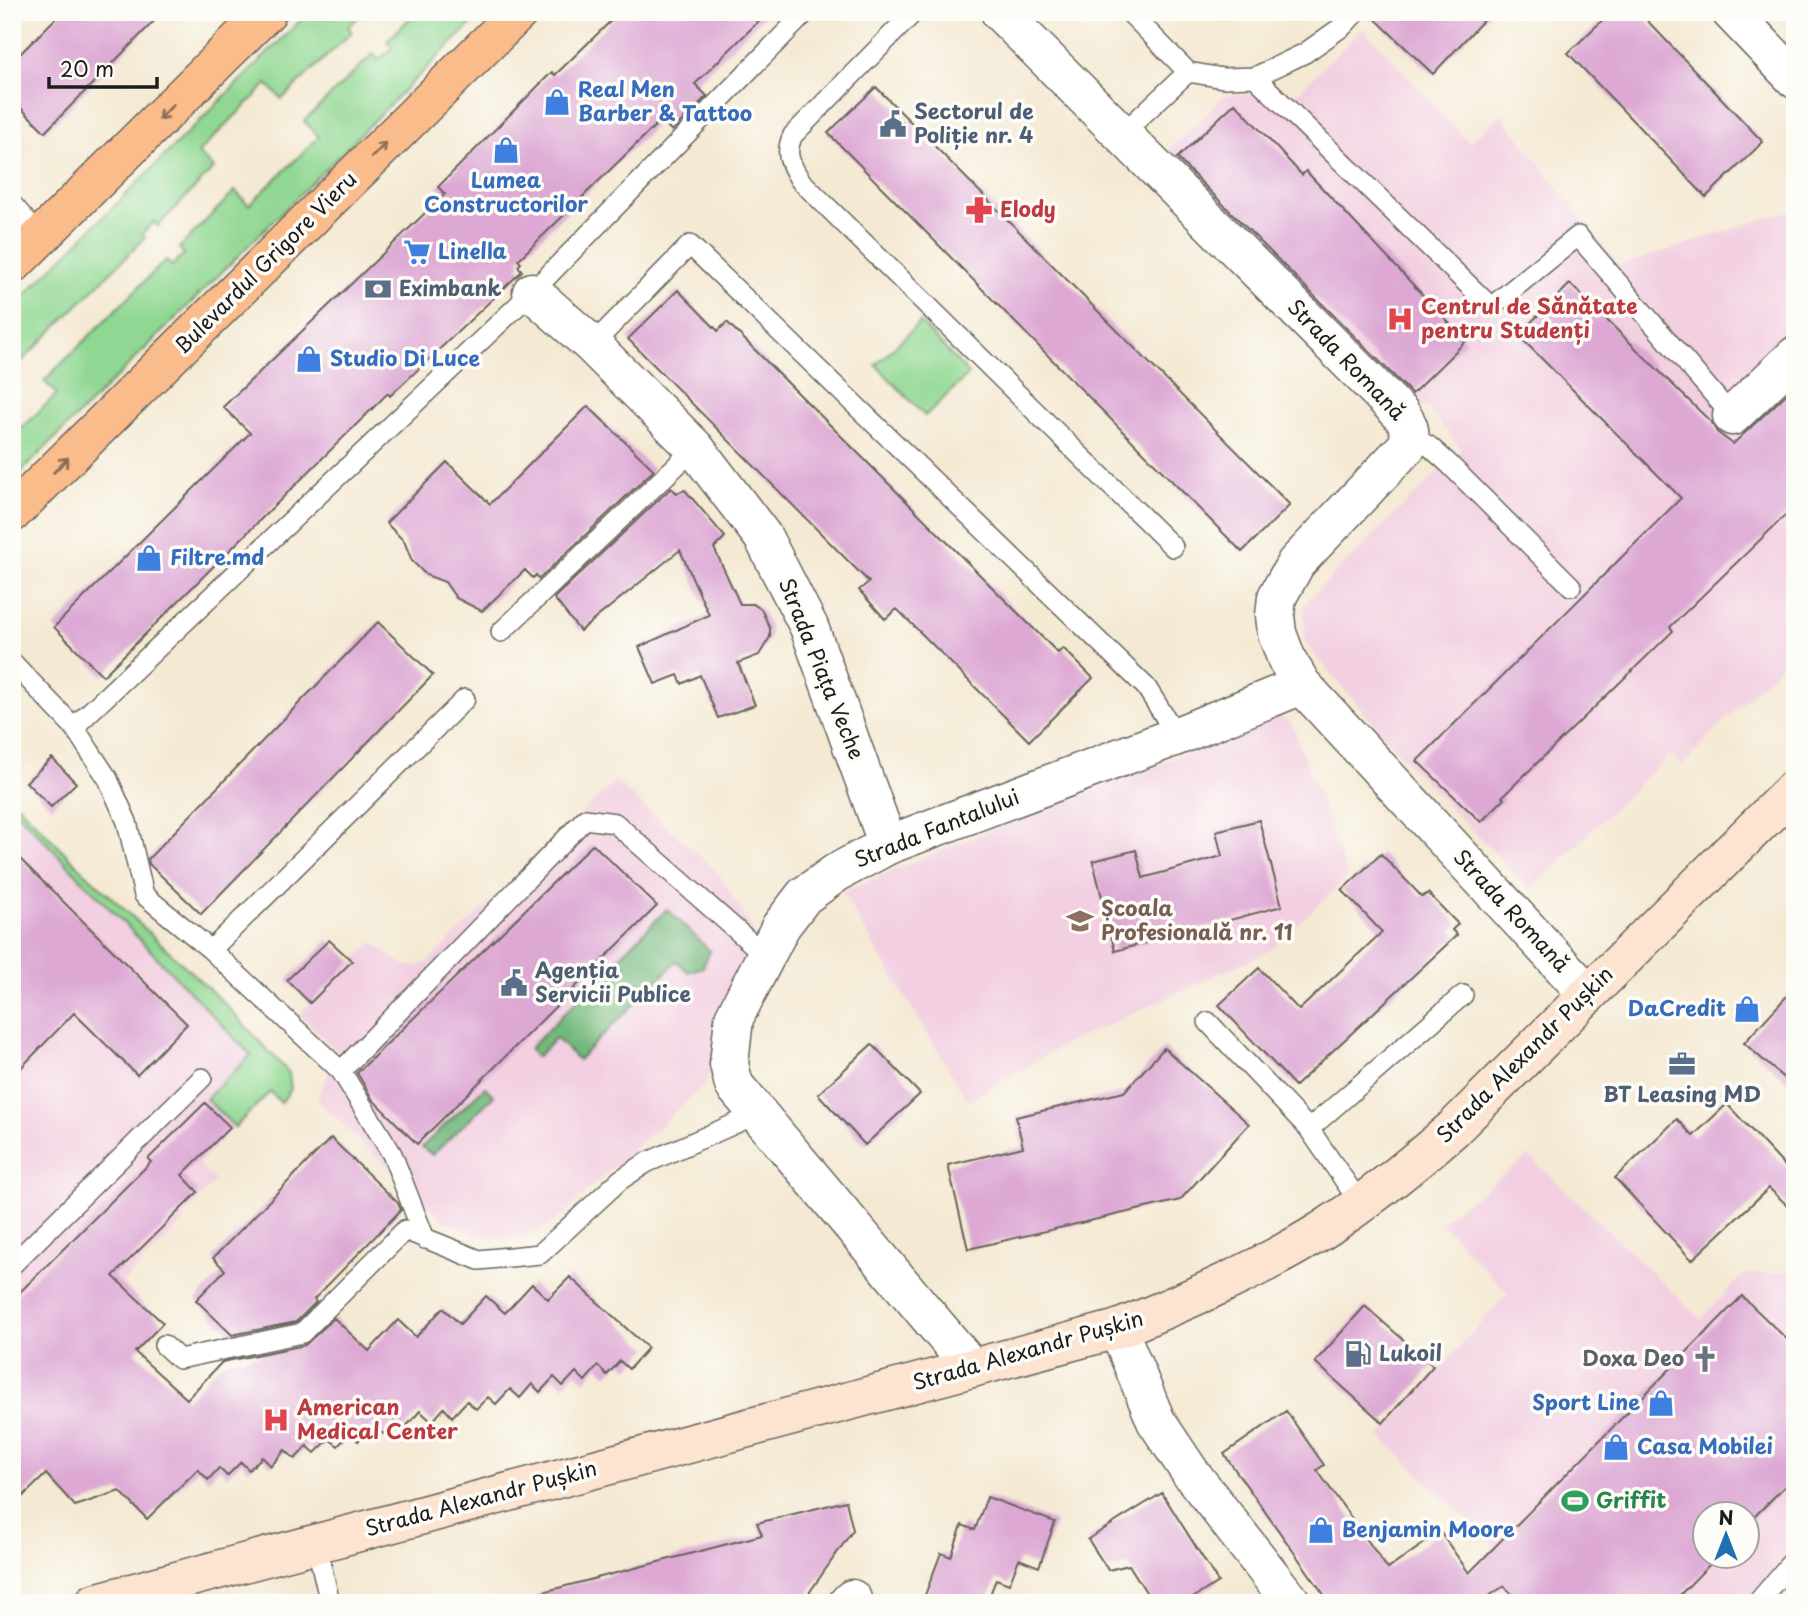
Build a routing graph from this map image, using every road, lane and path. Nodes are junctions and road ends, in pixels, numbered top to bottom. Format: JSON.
{"nodes":[{"id":1,"x":267,"y":12,"type":"edge"},
{"id":2,"x":519,"y":12,"type":"edge"},
{"id":3,"x":806,"y":12,"type":"edge"},
{"id":4,"x":914,"y":12,"type":"edge"},
{"id":5,"x":1000,"y":12,"type":"edge"},
{"id":6,"x":1129,"y":12,"type":"edge"},
{"id":7,"x":1356,"y":12,"type":"edge"},
{"id":8,"x":1731,"y":12,"type":"edge"},
{"id":9,"x":1188,"y":72,"type":"junction"},
{"id":10,"x":1255,"y":77,"type":"junction"},
{"id":11,"x":1795,"y":79,"type":"edge"},
{"id":12,"x":1123,"y":134,"type":"junction"},
{"id":13,"x":12,"y":204,"type":"edge"},
{"id":14,"x":40,"y":237,"type":"junction"},
{"id":15,"x":12,"y":265,"type":"edge"},
{"id":16,"x":532,"y":292,"type":"junction"},
{"id":17,"x":592,"y":345,"type":"junction"},
{"id":18,"x":1795,"y":356,"type":"edge"},
{"id":19,"x":1732,"y":416,"type":"joint"},
{"id":20,"x":1411,"y":436,"type":"junction"},
{"id":21,"x":695,"y":448,"type":"junction"},
{"id":22,"x":12,"y":513,"type":"edge"},
{"id":23,"x":1173,"y":547,"type":"dead end"},
{"id":24,"x":1571,"y":586,"type":"dead end"},
{"id":25,"x":501,"y":632,"type":"dead end"},
{"id":26,"x":12,"y":662,"type":"edge"},
{"id":27,"x":1302,"y":685,"type":"junction"},
{"id":28,"x":465,"y":699,"type":"dead end"},
{"id":29,"x":74,"y":727,"type":"junction"},
{"id":30,"x":1177,"y":736,"type":"junction"},
{"id":31,"x":1794,"y":791,"type":"edge"},
{"id":32,"x":888,"y":845,"type":"junction"},
{"id":33,"x":211,"y":950,"type":"junction"},
{"id":34,"x":766,"y":956,"type":"junction"},
{"id":35,"x":1588,"y":994,"type":"junction"},
{"id":36,"x":1462,"y":995,"type":"dead end"},
{"id":37,"x":1208,"y":1022,"type":"dead end"},
{"id":38,"x":341,"y":1071,"type":"junction"},
{"id":39,"x":202,"y":1078,"type":"dead end"},
{"id":40,"x":757,"y":1114,"type":"junction"},
{"id":41,"x":1309,"y":1129,"type":"junction"},
{"id":42,"x":1360,"y":1203,"type":"junction"},
{"id":43,"x":425,"y":1239,"type":"junction"},
{"id":44,"x":12,"y":1265,"type":"edge"},
{"id":45,"x":1118,"y":1329,"type":"junction"},
{"id":46,"x":164,"y":1345,"type":"dead end"},
{"id":47,"x":972,"y":1368,"type":"junction"},
{"id":48,"x":316,"y":1543,"type":"junction"},
{"id":49,"x":1795,"y":1558,"type":"edge"},
{"id":50,"x":1287,"y":1601,"type":"edge"},
{"id":51,"x":94,"y":1603,"type":"edge"},
{"id":52,"x":330,"y":1603,"type":"edge"},
{"id":53,"x":1757,"y":1603,"type":"edge"}],
"edges":[{"from":1,"to":14,"type":"main road","one_way":true},
{"from":22,"to":2,"type":"main road","name":"Bulevardul Grigore Vieru","one_way":true},
{"from":3,"to":16,"type":"lane"},
{"from":4,"to":23,"type":"lane"},
{"from":5,"to":12,"type":"street","name":"Strada Romană"},
{"from":6,"to":9,"type":"lane"},
{"from":7,"to":10,"type":"lane"},
{"from":8,"to":11,"type":"street"},
{"from":9,"to":10,"type":"lane"},
{"from":9,"to":12,"type":"lane"},
{"from":10,"to":19,"type":"lane"},
{"from":12,"to":20,"type":"street","name":"Strada Romană"},
{"from":13,"to":14,"type":"lane"},
{"from":14,"to":15,"type":"main road"},
{"from":16,"to":17,"type":"street","name":"Strada Piața Veche"},
{"from":16,"to":29,"type":"lane"},
{"from":17,"to":21,"type":"street","name":"Strada Piața Veche"},
{"from":17,"to":30,"type":"lane"},
{"from":18,"to":19,"type":"street"},
{"from":20,"to":24,"type":"lane"},
{"from":20,"to":27,"type":"street","name":"Strada Romană"},
{"from":21,"to":25,"type":"lane"},
{"from":21,"to":32,"type":"street","name":"Strada Piața Veche"},
{"from":26,"to":29,"type":"lane"},
{"from":27,"to":30,"type":"street","name":"Strada Fantalului"},
{"from":27,"to":35,"type":"street","name":"Strada Romană"},
{"from":28,"to":33,"type":"lane"},
{"from":29,"to":33,"type":"lane"},
{"from":30,"to":32,"type":"street","name":"Strada Fantalului"},
{"from":31,"to":35,"type":"main road","name":"Strada Alexandr Pușkin"},
{"from":32,"to":34,"type":"street","name":"Strada Fantalului"},
{"from":33,"to":38,"type":"lane"},
{"from":34,"to":38,"type":"lane"},
{"from":34,"to":40,"type":"street","name":"Strada Fantalului"},
{"from":35,"to":42,"type":"main road","name":"Strada Alexandr Pușkin"},
{"from":36,"to":41,"type":"lane"},
{"from":37,"to":41,"type":"lane"},
{"from":38,"to":43,"type":"lane"},
{"from":39,"to":44,"type":"lane"},
{"from":40,"to":43,"type":"lane"},
{"from":40,"to":47,"type":"street","name":"Strada Fantalului"},
{"from":41,"to":42,"type":"lane"},
{"from":42,"to":45,"type":"main road","name":"Strada Alexandr Pușkin"},
{"from":43,"to":46,"type":"lane"},
{"from":45,"to":47,"type":"main road","name":"Strada Alexandr Pușkin"},
{"from":45,"to":50,"type":"street"},
{"from":47,"to":48,"type":"main road","name":"Strada Alexandr Pușkin"},
{"from":48,"to":51,"type":"main road","name":"Strada Alexandr Pușkin"},
{"from":48,"to":52,"type":"lane"},
{"from":49,"to":53,"type":"lane"}]}
